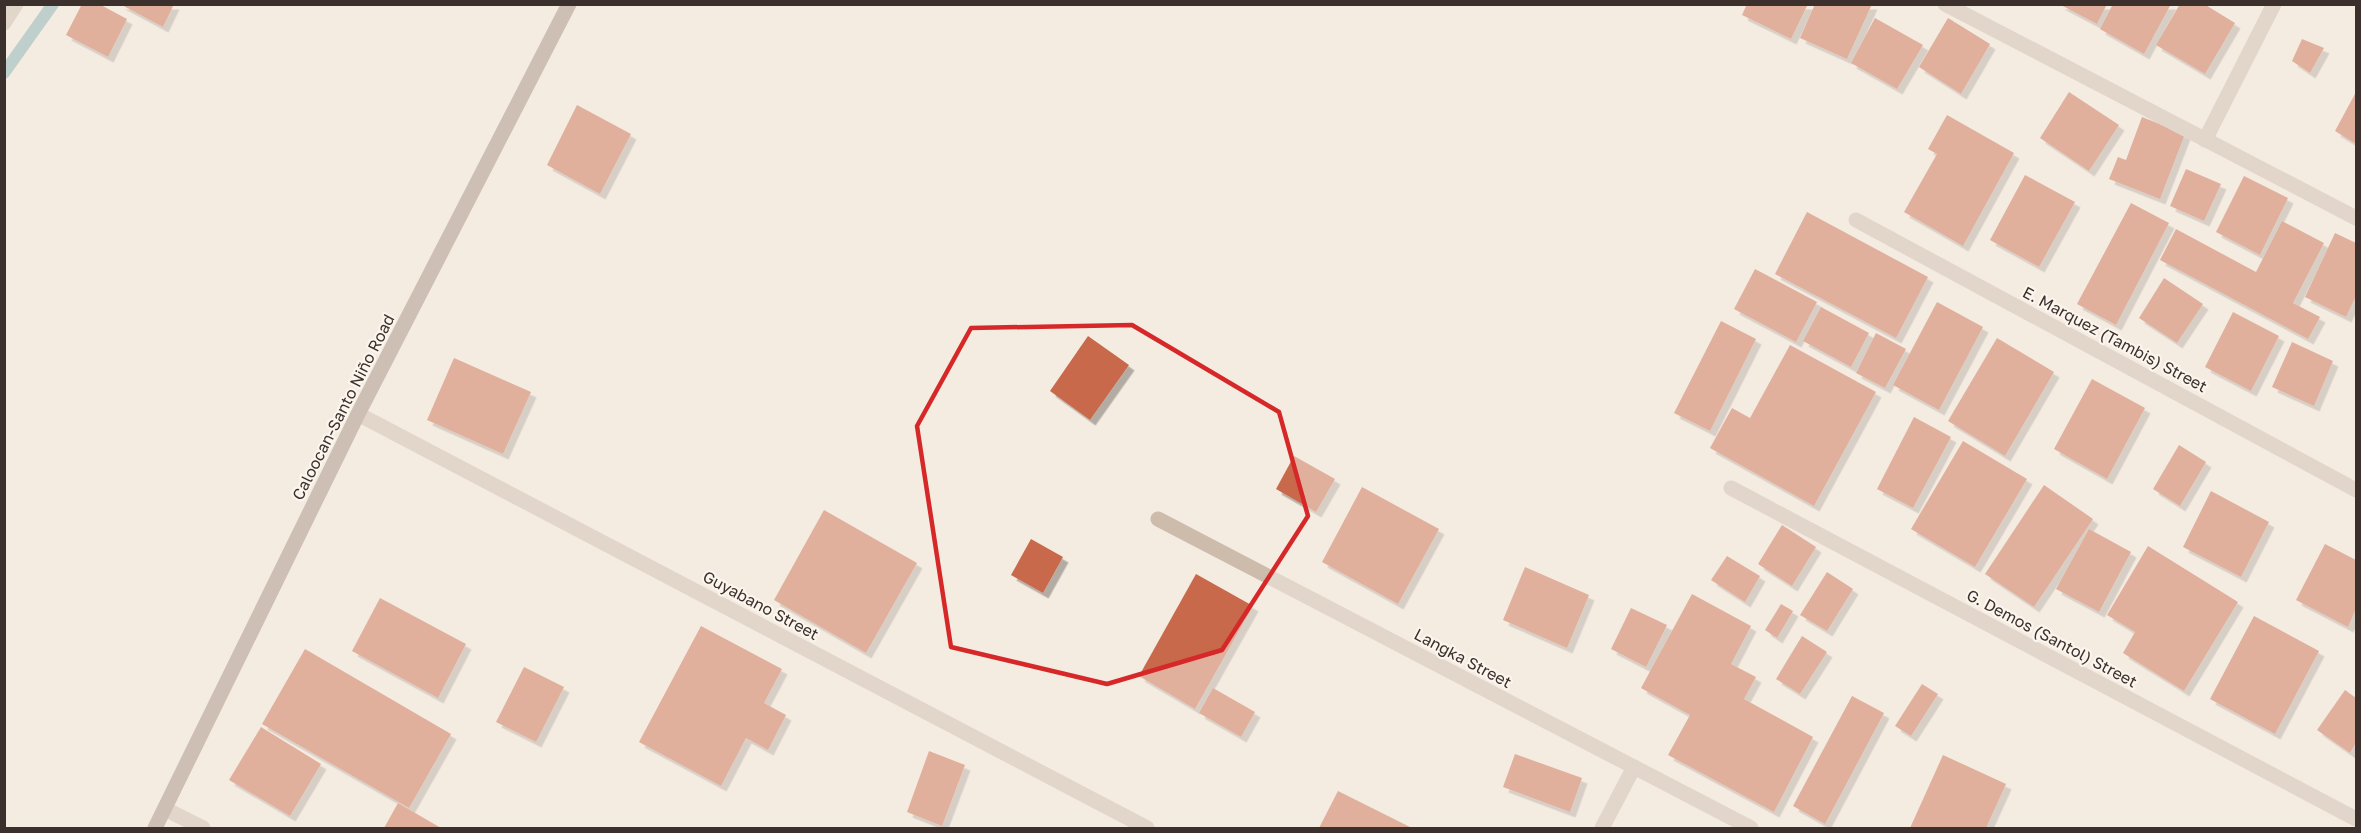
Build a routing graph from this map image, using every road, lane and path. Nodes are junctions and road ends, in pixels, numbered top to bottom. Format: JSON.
{"nodes":[{"id":1,"x":16,"y":4,"type":"edge"},
{"id":2,"x":569,"y":4,"type":"edge"},
{"id":3,"x":1945,"y":4,"type":"edge"},
{"id":4,"x":2274,"y":4,"type":"edge"},
{"id":5,"x":4,"y":23,"type":"edge"},
{"id":6,"x":2205,"y":140,"type":"junction"},
{"id":7,"x":2356,"y":218,"type":"edge"},
{"id":8,"x":1856,"y":220,"type":"dead end"},
{"id":9,"x":358,"y":414,"type":"junction"},
{"id":10,"x":1731,"y":488,"type":"dead end"},
{"id":11,"x":2356,"y":490,"type":"edge"},
{"id":12,"x":1158,"y":519,"type":"dead end"},
{"id":13,"x":1634,"y":767,"type":"junction"},
{"id":14,"x":165,"y":809,"type":"junction"},
{"id":15,"x":2356,"y":819,"type":"edge"},
{"id":16,"x":155,"y":828,"type":"edge"},
{"id":17,"x":203,"y":828,"type":"edge"},
{"id":18,"x":1147,"y":828,"type":"edge"},
{"id":19,"x":1602,"y":828,"type":"edge"},
{"id":20,"x":1751,"y":828,"type":"edge"}],
"edges":[{"from":1,"to":5,"type":"street"},
{"from":2,"to":9,"type":"street","name":"Caloocan-Santo Niño Road"},
{"from":3,"to":6,"type":"street"},
{"from":4,"to":6,"type":"street"},
{"from":6,"to":7,"type":"street"},
{"from":8,"to":11,"type":"street","name":"E. Marquez (Tambis) Street"},
{"from":9,"to":14,"type":"street","name":"Caloocan-Santo Niño Road"},
{"from":9,"to":18,"type":"street","name":"Guyabano Street"},
{"from":10,"to":15,"type":"street","name":"G. Demos (Santol) Street"},
{"from":12,"to":13,"type":"street","name":"Langka Street"},
{"from":13,"to":19,"type":"street"},
{"from":13,"to":20,"type":"street","name":"Langka Street"},
{"from":14,"to":16,"type":"street","name":"Caloocan-Santo Niño Road"},
{"from":14,"to":17,"type":"street"}]}
